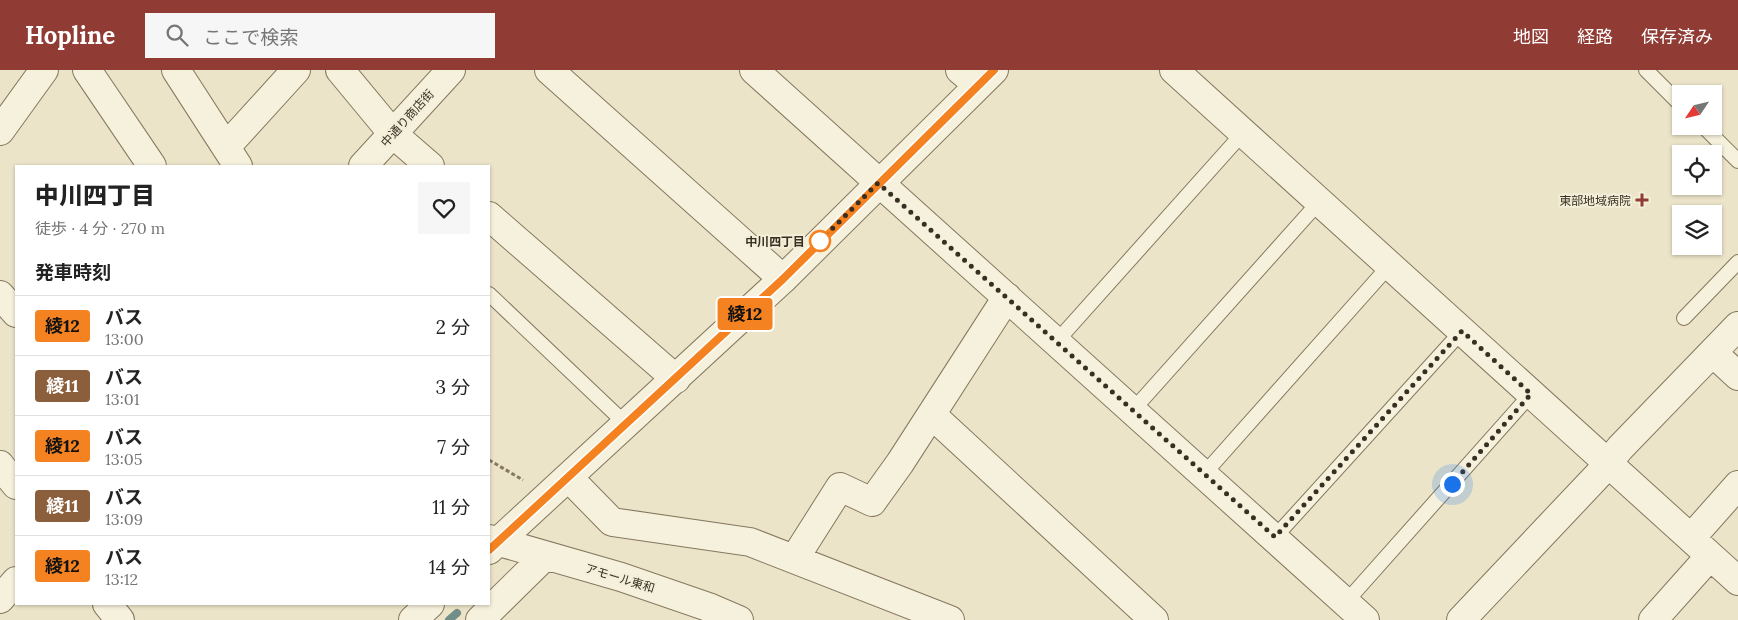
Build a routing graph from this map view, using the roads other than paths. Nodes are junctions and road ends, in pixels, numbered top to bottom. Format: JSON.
{"nodes":[{"id":1,"x":44,"y":70,"type":"edge"},
{"id":2,"x":87,"y":70,"type":"edge"},
{"id":3,"x":176,"y":70,"type":"edge"},
{"id":4,"x":296,"y":70,"type":"edge"},
{"id":5,"x":340,"y":70,"type":"edge"},
{"id":6,"x":451,"y":70,"type":"edge"},
{"id":7,"x":549,"y":70,"type":"edge"},
{"id":8,"x":754,"y":70,"type":"edge"},
{"id":9,"x":1174,"y":70,"type":"edge"},
{"id":10,"x":1646,"y":70,"type":"edge"},
{"id":11,"x":977,"y":75,"type":"edge"},
{"id":12,"x":1672,"y":96,"type":"edge"},
{"id":13,"x":0,"y":131,"type":"edge"},
{"id":14,"x":1243,"y":133,"type":"junction"},
{"id":15,"x":393,"y":134,"type":"junction"},
{"id":16,"x":1712,"y":135,"type":"edge"},
{"id":17,"x":232,"y":157,"type":"edge"},
{"id":18,"x":1738,"y":160,"type":"edge"},
{"id":19,"x":151,"y":165,"type":"edge"},
{"id":20,"x":365,"y":165,"type":"edge"},
{"id":21,"x":429,"y":165,"type":"edge"},
{"id":22,"x":878,"y":183,"type":"junction"},
{"id":23,"x":1319,"y":202,"type":"junction"},
{"id":24,"x":493,"y":228,"type":"edge"},
{"id":25,"x":1738,"y":262,"type":"edge"},
{"id":26,"x":1389,"y":266,"type":"junction"},
{"id":27,"x":783,"y":279,"type":"junction"},
{"id":28,"x":490,"y":295,"type":"edge"},
{"id":29,"x":0,"y":296,"type":"edge"},
{"id":30,"x":1007,"y":297,"type":"junction"},
{"id":31,"x":15,"y":312,"type":"edge"},
{"id":32,"x":1684,"y":318,"type":"dead end"},
{"id":33,"x":1738,"y":326,"type":"edge"},
{"id":34,"x":1462,"y":331,"type":"junction"},
{"id":35,"x":1057,"y":341,"type":"junction"},
{"id":36,"x":1713,"y":353,"type":"junction"},
{"id":37,"x":1738,"y":376,"type":"edge"},
{"id":38,"x":676,"y":379,"type":"junction"},
{"id":39,"x":1531,"y":394,"type":"junction"},
{"id":40,"x":1133,"y":410,"type":"junction"},
{"id":41,"x":932,"y":415,"type":"junction"},
{"id":42,"x":627,"y":425,"type":"junction"},
{"id":43,"x":1608,"y":462,"type":"junction"},
{"id":44,"x":0,"y":465,"type":"edge"},
{"id":45,"x":1204,"y":474,"type":"junction"},
{"id":46,"x":569,"y":478,"type":"junction"},
{"id":47,"x":15,"y":484,"type":"edge"},
{"id":48,"x":1738,"y":485,"type":"edge"},
{"id":49,"x":1275,"y":537,"type":"junction"},
{"id":50,"x":492,"y":544,"type":"edge"},
{"id":51,"x":1701,"y":547,"type":"junction"},
{"id":52,"x":545,"y":556,"type":"junction"},
{"id":53,"x":795,"y":558,"type":"junction"},
{"id":54,"x":1738,"y":580,"type":"edge"},
{"id":55,"x":15,"y":583,"type":"edge"},
{"id":56,"x":0,"y":599,"type":"edge"},
{"id":57,"x":108,"y":605,"type":"edge"},
{"id":58,"x":429,"y":605,"type":"edge"},
{"id":59,"x":1355,"y":611,"type":"edge"},
{"id":60,"x":120,"y":620,"type":"edge"},
{"id":61,"x":413,"y":620,"type":"edge"},
{"id":62,"x":480,"y":620,"type":"edge"},
{"id":63,"x":739,"y":620,"type":"edge"},
{"id":64,"x":950,"y":620,"type":"edge"},
{"id":65,"x":1154,"y":620,"type":"edge"},
{"id":66,"x":1461,"y":620,"type":"edge"},
{"id":67,"x":1653,"y":620,"type":"edge"}],
"edges":[{"from":1,"to":13,"type":"street"},
{"from":2,"to":19,"type":"street"},
{"from":3,"to":17,"type":"street"},
{"from":4,"to":17,"type":"street"},
{"from":5,"to":15,"type":"street"},
{"from":6,"to":15,"type":"street","name":"中通り商店街"},
{"from":7,"to":27,"type":"street"},
{"from":8,"to":22,"type":"street"},
{"from":9,"to":14,"type":"street"},
{"from":10,"to":12,"type":"lane"},
{"from":11,"to":22,"type":"street"},
{"from":14,"to":23,"type":"street"},
{"from":14,"to":35,"type":"lane"},
{"from":15,"to":20,"type":"street","name":"中通り商店街"},
{"from":15,"to":21,"type":"street"},
{"from":16,"to":18,"type":"lane"},
{"from":22,"to":27,"type":"street"},
{"from":22,"to":30,"type":"street"},
{"from":23,"to":26,"type":"street"},
{"from":23,"to":40,"type":"lane"},
{"from":24,"to":38,"type":"street"},
{"from":25,"to":32,"type":"lane"},
{"from":26,"to":34,"type":"street"},
{"from":26,"to":45,"type":"lane"},
{"from":27,"to":38,"type":"street"},
{"from":28,"to":42,"type":"lane"},
{"from":29,"to":31,"type":"street"},
{"from":30,"to":35,"type":"street"},
{"from":30,"to":41,"type":"street"},
{"from":33,"to":36,"type":"street"},
{"from":34,"to":39,"type":"street"},
{"from":34,"to":49,"type":"lane"},
{"from":35,"to":40,"type":"street"},
{"from":36,"to":37,"type":"street"},
{"from":36,"to":43,"type":"street"},
{"from":38,"to":42,"type":"street"},
{"from":39,"to":43,"type":"street"},
{"from":39,"to":59,"type":"lane"},
{"from":40,"to":45,"type":"street"},
{"from":41,"to":53,"type":"street"},
{"from":41,"to":65,"type":"street"},
{"from":42,"to":46,"type":"street"},
{"from":43,"to":51,"type":"street"},
{"from":43,"to":66,"type":"street"},
{"from":44,"to":47,"type":"street"},
{"from":45,"to":49,"type":"street"},
{"from":46,"to":50,"type":"street"},
{"from":46,"to":53,"type":"street"},
{"from":48,"to":51,"type":"street"},
{"from":49,"to":59,"type":"street"},
{"from":50,"to":52,"type":"street","name":"アモール東和"},
{"from":51,"to":54,"type":"street"},
{"from":51,"to":67,"type":"street"},
{"from":52,"to":62,"type":"street"},
{"from":52,"to":63,"type":"street","name":"アモール東和"},
{"from":53,"to":64,"type":"street"},
{"from":55,"to":56,"type":"street"},
{"from":57,"to":60,"type":"street"},
{"from":58,"to":61,"type":"street"}]}
